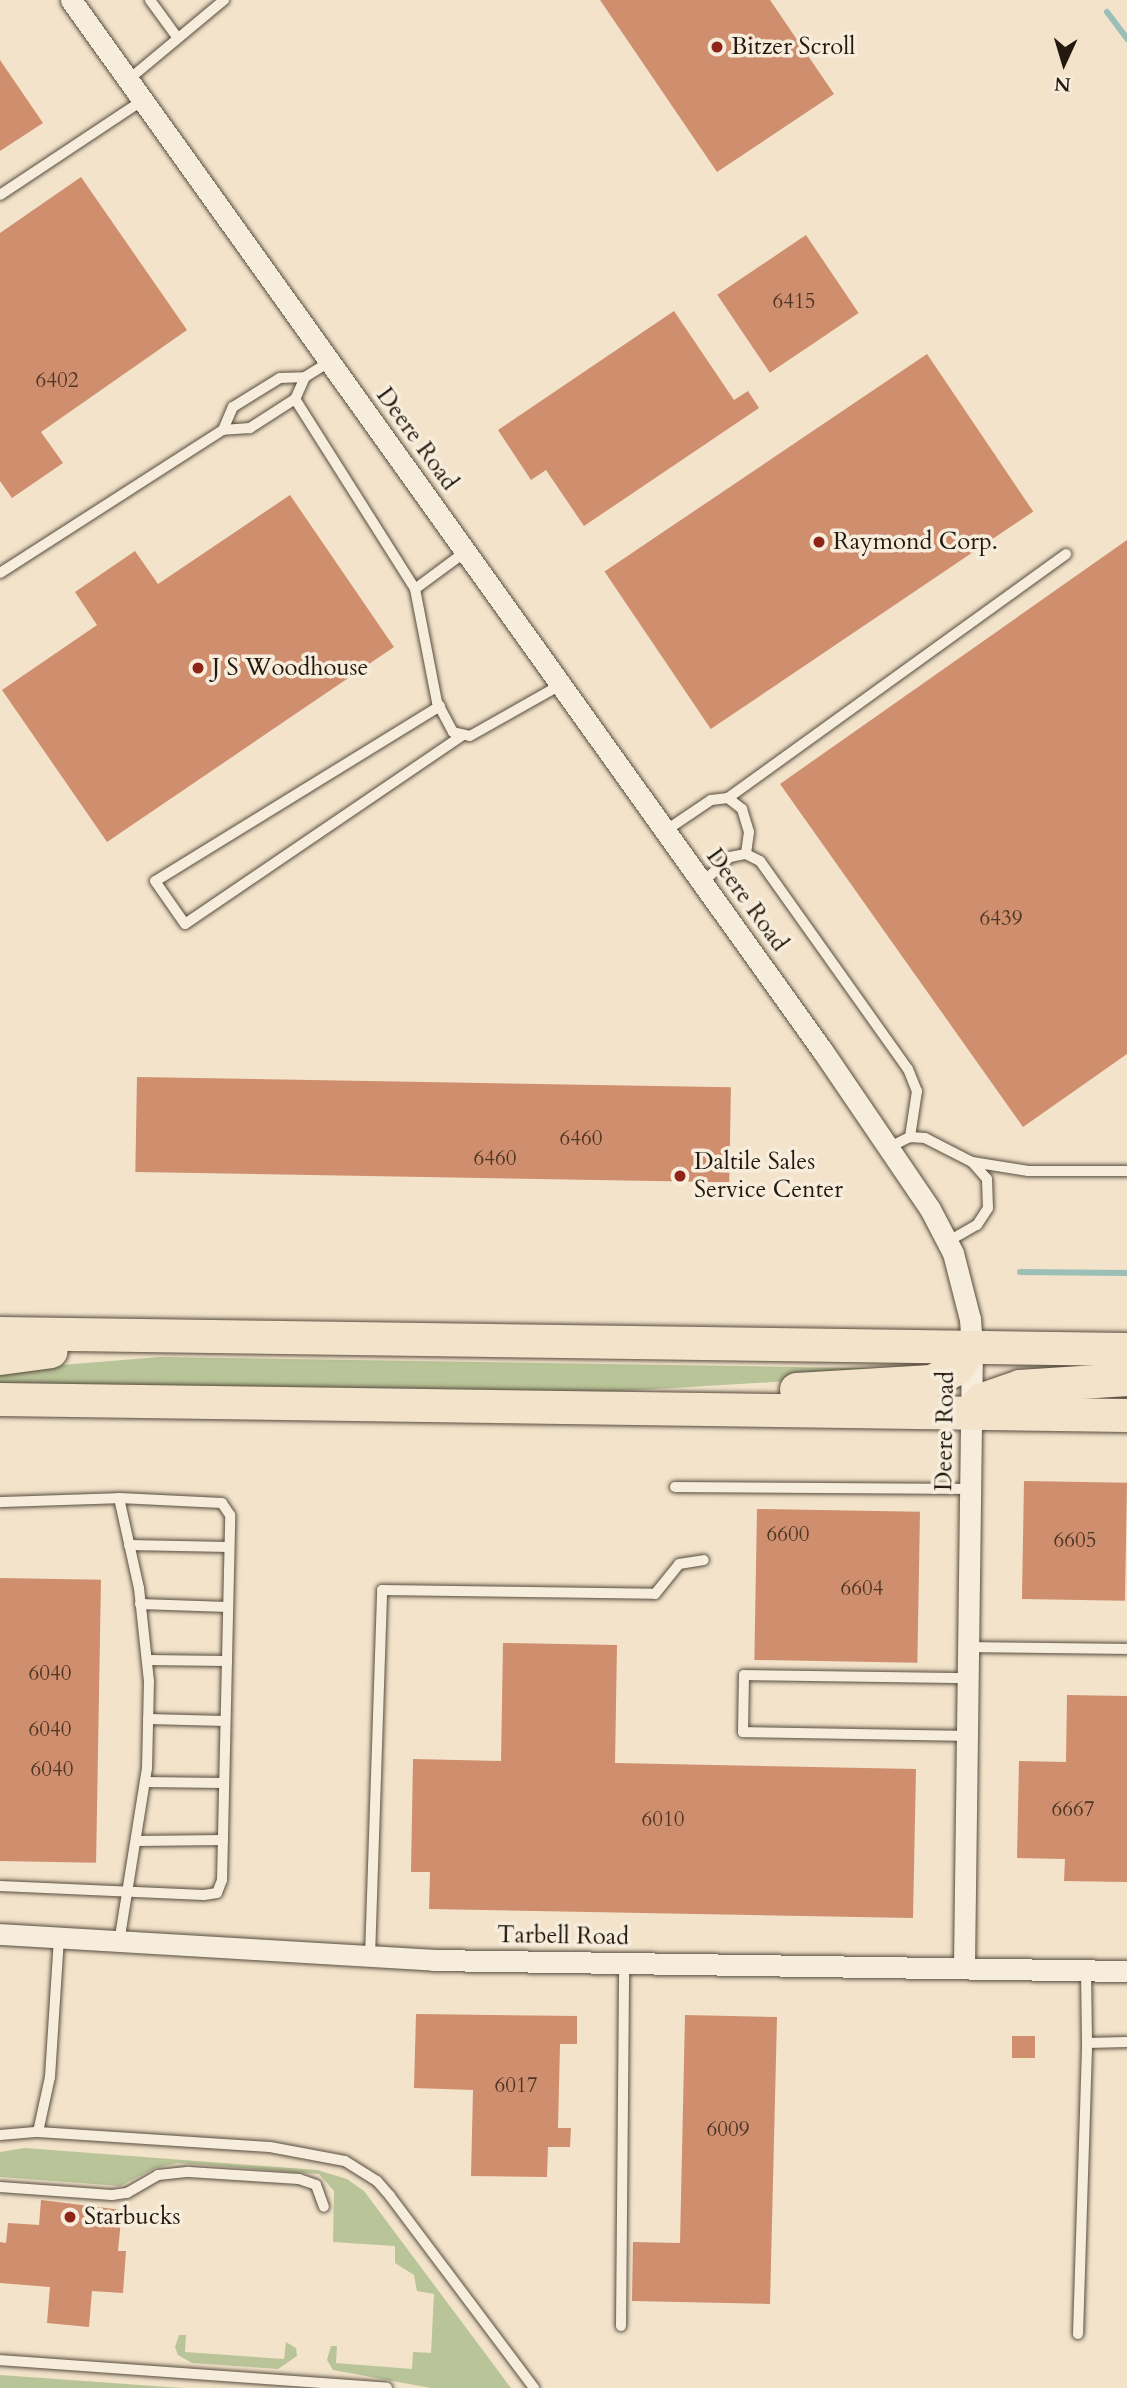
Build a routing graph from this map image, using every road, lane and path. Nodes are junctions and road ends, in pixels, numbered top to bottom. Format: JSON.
{"nodes":[{"id":1,"x":71,"y":0,"type":"edge"},
{"id":2,"x":150,"y":0,"type":"edge"},
{"id":3,"x":218,"y":2,"type":"edge"},
{"id":4,"x":177,"y":37,"type":"junction"},
{"id":5,"x":128,"y":80,"type":"junction"},
{"id":6,"x":143,"y":100,"type":"junction"},
{"id":7,"x":0,"y":195,"type":"edge"},
{"id":8,"x":329,"y":362,"type":"junction"},
{"id":9,"x":305,"y":377,"type":"junction"},
{"id":10,"x":295,"y":399,"type":"junction"},
{"id":11,"x":223,"y":430,"type":"junction"},
{"id":12,"x":465,"y":552,"type":"junction"},
{"id":13,"x":1066,"y":554,"type":"dead end"},
{"id":14,"x":0,"y":573,"type":"edge"},
{"id":15,"x":415,"y":589,"type":"junction"},
{"id":16,"x":560,"y":685,"type":"junction"},
{"id":17,"x":440,"y":706,"type":"junction"},
{"id":18,"x":462,"y":736,"type":"junction"},
{"id":19,"x":728,"y":798,"type":"junction"},
{"id":20,"x":665,"y":831,"type":"junction"},
{"id":21,"x":747,"y":854,"type":"junction"},
{"id":22,"x":702,"y":883,"type":"junction"},
{"id":23,"x":910,"y":1137,"type":"junction"},
{"id":24,"x":888,"y":1148,"type":"junction"},
{"id":25,"x":972,"y":1162,"type":"junction"},
{"id":26,"x":1127,"y":1171,"type":"edge"},
{"id":27,"x":947,"y":1242,"type":"junction"},
{"id":28,"x":0,"y":1333,"type":"edge"},
{"id":29,"x":168,"y":1336,"type":"junction"},
{"id":30,"x":972,"y":1347,"type":"junction"},
{"id":31,"x":1127,"y":1349,"type":"edge"},
{"id":32,"x":0,"y":1358,"type":"edge"},
{"id":33,"x":1127,"y":1379,"type":"edge"},
{"id":34,"x":0,"y":1399,"type":"edge"},
{"id":35,"x":631,"y":1407,"type":"junction"},
{"id":36,"x":971,"y":1412,"type":"junction"},
{"id":37,"x":1127,"y":1415,"type":"edge"},
{"id":38,"x":675,"y":1487,"type":"dead end"},
{"id":39,"x":970,"y":1489,"type":"junction"},
{"id":40,"x":119,"y":1498,"type":"junction"},
{"id":41,"x":0,"y":1502,"type":"edge"},
{"id":42,"x":130,"y":1545,"type":"junction"},
{"id":43,"x":229,"y":1548,"type":"junction"},
{"id":44,"x":704,"y":1560,"type":"dead end"},
{"id":45,"x":140,"y":1604,"type":"junction"},
{"id":46,"x":228,"y":1607,"type":"junction"},
{"id":47,"x":968,"y":1647,"type":"junction"},
{"id":48,"x":1127,"y":1649,"type":"edge"},
{"id":49,"x":147,"y":1660,"type":"junction"},
{"id":50,"x":227,"y":1661,"type":"junction"},
{"id":51,"x":967,"y":1678,"type":"junction"},
{"id":52,"x":148,"y":1719,"type":"junction"},
{"id":53,"x":225,"y":1721,"type":"junction"},
{"id":54,"x":967,"y":1736,"type":"junction"},
{"id":55,"x":145,"y":1782,"type":"junction"},
{"id":56,"x":224,"y":1783,"type":"junction"},
{"id":57,"x":223,"y":1840,"type":"junction"},
{"id":58,"x":136,"y":1841,"type":"junction"},
{"id":59,"x":0,"y":1886,"type":"edge"},
{"id":60,"x":128,"y":1893,"type":"junction"},
{"id":61,"x":0,"y":1934,"type":"edge"},
{"id":62,"x":59,"y":1938,"type":"junction"},
{"id":63,"x":120,"y":1942,"type":"junction"},
{"id":64,"x":370,"y":1958,"type":"junction"},
{"id":65,"x":625,"y":1963,"type":"junction"},
{"id":66,"x":964,"y":1968,"type":"junction"},
{"id":67,"x":1086,"y":1970,"type":"junction"},
{"id":68,"x":1127,"y":1971,"type":"edge"},
{"id":69,"x":1127,"y":2042,"type":"edge"},
{"id":70,"x":1087,"y":2043,"type":"junction"},
{"id":71,"x":3,"y":2132,"type":"edge"},
{"id":72,"x":38,"y":2132,"type":"junction"},
{"id":73,"x":0,"y":2187,"type":"edge"},
{"id":74,"x":324,"y":2207,"type":"dead end"},
{"id":75,"x":621,"y":2326,"type":"dead end"},
{"id":76,"x":1078,"y":2334,"type":"dead end"},
{"id":77,"x":0,"y":2360,"type":"edge"},
{"id":78,"x":387,"y":2388,"type":"edge"},
{"id":79,"x":534,"y":2388,"type":"edge"}],
"edges":[{"from":1,"to":5,"type":"street","name":"Deere Road"},
{"from":2,"to":4,"type":"lane"},
{"from":3,"to":4,"type":"lane"},
{"from":4,"to":5,"type":"lane"},
{"from":5,"to":6,"type":"street","name":"Deere Road"},
{"from":6,"to":7,"type":"lane"},
{"from":6,"to":8,"type":"street","name":"Deere Road"},
{"from":8,"to":9,"type":"lane"},
{"from":8,"to":12,"type":"street","name":"Deere Road"},
{"from":9,"to":10,"type":"lane"},
{"from":9,"to":11,"type":"lane"},
{"from":10,"to":11,"type":"lane"},
{"from":10,"to":15,"type":"lane"},
{"from":11,"to":14,"type":"lane"},
{"from":12,"to":15,"type":"lane"},
{"from":12,"to":16,"type":"street","name":"Deere Road"},
{"from":13,"to":19,"type":"lane"},
{"from":15,"to":17,"type":"lane"},
{"from":16,"to":18,"type":"lane"},
{"from":16,"to":20,"type":"street","name":"Deere Road"},
{"from":17,"to":18,"type":"lane"},
{"from":17,"to":18,"type":"lane"},
{"from":19,"to":20,"type":"lane"},
{"from":19,"to":21,"type":"lane"},
{"from":20,"to":22,"type":"street","name":"Deere Road"},
{"from":21,"to":22,"type":"lane"},
{"from":21,"to":23,"type":"lane"},
{"from":22,"to":24,"type":"street","name":"Deere Road"},
{"from":23,"to":24,"type":"lane"},
{"from":23,"to":25,"type":"lane"},
{"from":24,"to":27,"type":"street","name":"Deere Road"},
{"from":25,"to":26,"type":"lane"},
{"from":25,"to":27,"type":"lane"},
{"from":27,"to":30,"type":"street","name":"Deere Road"},
{"from":28,"to":29,"type":"main road"},
{"from":29,"to":30,"type":"main road"},
{"from":29,"to":32,"type":"main road"},
{"from":30,"to":31,"type":"main road"},
{"from":30,"to":35,"type":"main road"},
{"from":30,"to":36,"type":"street","name":"Deere Road"},
{"from":33,"to":36,"type":"main road"},
{"from":34,"to":35,"type":"main road"},
{"from":35,"to":36,"type":"main road"},
{"from":36,"to":37,"type":"main road"},
{"from":36,"to":39,"type":"street","name":"Deere Road"},
{"from":38,"to":39,"type":"lane"},
{"from":39,"to":47,"type":"street","name":"Deere Road"},
{"from":40,"to":41,"type":"lane"},
{"from":40,"to":42,"type":"lane"},
{"from":40,"to":43,"type":"lane"},
{"from":42,"to":43,"type":"lane"},
{"from":42,"to":45,"type":"lane"},
{"from":43,"to":46,"type":"lane"},
{"from":44,"to":64,"type":"lane"},
{"from":45,"to":46,"type":"lane"},
{"from":45,"to":49,"type":"lane"},
{"from":46,"to":50,"type":"lane"},
{"from":47,"to":48,"type":"lane"},
{"from":47,"to":51,"type":"street","name":"Deere Road"},
{"from":49,"to":50,"type":"lane"},
{"from":49,"to":52,"type":"lane"},
{"from":50,"to":53,"type":"lane"},
{"from":51,"to":54,"type":"street","name":"Deere Road"},
{"from":51,"to":54,"type":"lane"},
{"from":52,"to":53,"type":"lane"},
{"from":52,"to":55,"type":"lane"},
{"from":53,"to":56,"type":"lane"},
{"from":54,"to":66,"type":"street","name":"Deere Road"},
{"from":55,"to":56,"type":"lane"},
{"from":55,"to":58,"type":"lane"},
{"from":56,"to":57,"type":"lane"},
{"from":57,"to":58,"type":"lane"},
{"from":57,"to":60,"type":"lane"},
{"from":58,"to":60,"type":"lane"},
{"from":59,"to":60,"type":"lane"},
{"from":60,"to":63,"type":"lane"},
{"from":61,"to":62,"type":"street","name":"Tarbell Road"},
{"from":62,"to":63,"type":"street","name":"Tarbell Road"},
{"from":62,"to":72,"type":"lane"},
{"from":63,"to":64,"type":"street","name":"Tarbell Road"},
{"from":64,"to":65,"type":"street","name":"Tarbell Road"},
{"from":65,"to":66,"type":"street","name":"Tarbell Road"},
{"from":65,"to":75,"type":"lane"},
{"from":66,"to":67,"type":"street","name":"Tarbell Road"},
{"from":67,"to":68,"type":"street","name":"Tarbell Road"},
{"from":67,"to":70,"type":"lane"},
{"from":69,"to":70,"type":"lane"},
{"from":70,"to":76,"type":"lane"},
{"from":71,"to":72,"type":"lane"},
{"from":72,"to":79,"type":"lane"},
{"from":73,"to":74,"type":"lane"},
{"from":77,"to":78,"type":"lane"}]}
